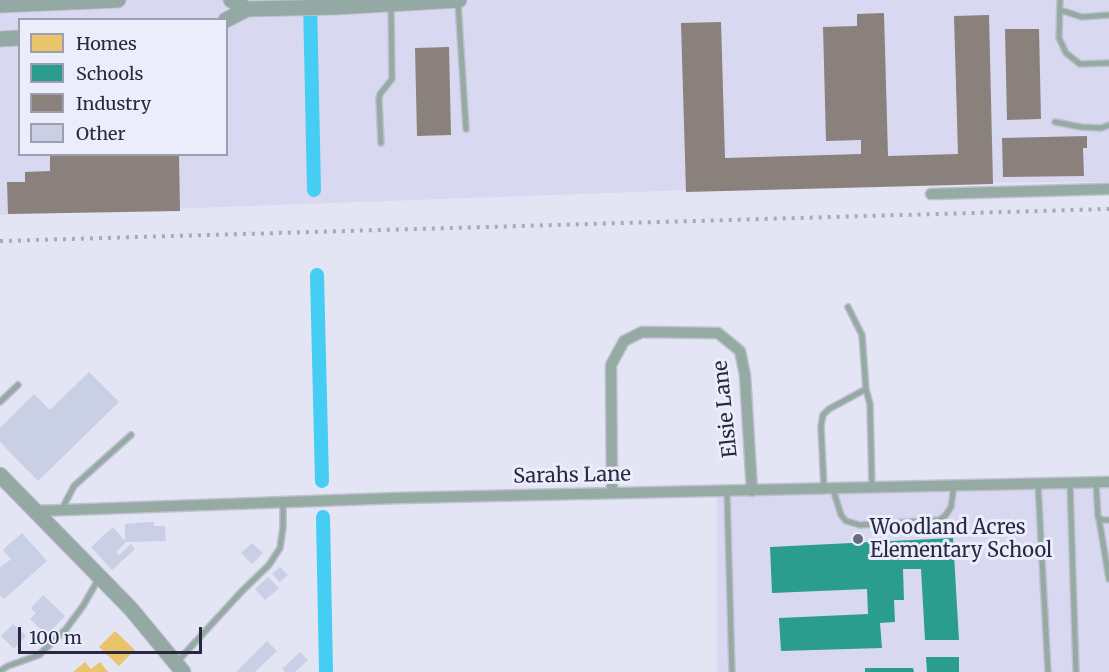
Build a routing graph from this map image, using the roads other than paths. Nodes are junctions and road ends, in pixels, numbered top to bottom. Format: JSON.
{"nodes":[{"id":1,"x":118,"y":0,"type":"edge"},
{"id":2,"x":231,"y":0,"type":"edge"},
{"id":3,"x":458,"y":0,"type":"edge"},
{"id":4,"x":1060,"y":0,"type":"edge"},
{"id":5,"x":414,"y":1,"type":"edge"},
{"id":6,"x":383,"y":2,"type":"edge"},
{"id":7,"x":247,"y":4,"type":"edge"},
{"id":8,"x":0,"y":5,"type":"edge"},
{"id":9,"x":1060,"y":10,"type":"junction"},
{"id":10,"x":1109,"y":15,"type":"edge"},
{"id":11,"x":228,"y":18,"type":"edge"},
{"id":12,"x":18,"y":38,"type":"edge"},
{"id":13,"x":0,"y":39,"type":"edge"},
{"id":14,"x":1109,"y":63,"type":"edge"},
{"id":15,"x":1054,"y":122,"type":"dead end"},
{"id":16,"x":1109,"y":125,"type":"edge"},
{"id":17,"x":466,"y":129,"type":"dead end"},
{"id":18,"x":381,"y":143,"type":"dead end"},
{"id":19,"x":1109,"y":189,"type":"edge"},
{"id":20,"x":931,"y":195,"type":"dead end"},
{"id":21,"x":848,"y":307,"type":"dead end"},
{"id":22,"x":18,"y":386,"type":"dead end"},
{"id":23,"x":866,"y":389,"type":"junction"},
{"id":24,"x":0,"y":402,"type":"edge"},
{"id":25,"x":131,"y":435,"type":"dead end"},
{"id":26,"x":1,"y":477,"type":"edge"},
{"id":27,"x":1096,"y":482,"type":"junction"},
{"id":28,"x":1109,"y":482,"type":"edge"},
{"id":29,"x":1070,"y":483,"type":"junction"},
{"id":30,"x":1038,"y":484,"type":"junction"},
{"id":31,"x":954,"y":486,"type":"junction"},
{"id":32,"x":872,"y":488,"type":"junction"},
{"id":33,"x":829,"y":489,"type":"junction"},
{"id":34,"x":752,"y":491,"type":"junction"},
{"id":35,"x":727,"y":492,"type":"junction"},
{"id":36,"x":612,"y":494,"type":"junction"},
{"id":37,"x":283,"y":501,"type":"junction"},
{"id":38,"x":61,"y":510,"type":"junction"},
{"id":39,"x":36,"y":511,"type":"junction"},
{"id":40,"x":1099,"y":519,"type":"junction"},
{"id":41,"x":1109,"y":520,"type":"edge"},
{"id":42,"x":100,"y":577,"type":"junction"},
{"id":43,"x":1109,"y":579,"type":"edge"},
{"id":44,"x":175,"y":669,"type":"edge"},
{"id":45,"x":0,"y":671,"type":"edge"},
{"id":46,"x":732,"y":672,"type":"edge"},
{"id":47,"x":1048,"y":672,"type":"edge"},
{"id":48,"x":1076,"y":672,"type":"edge"}],
"edges":[{"from":1,"to":8,"type":"main road"},
{"from":2,"to":7,"type":"main road"},
{"from":3,"to":5,"type":"main road"},
{"from":3,"to":17,"type":"lane"},
{"from":4,"to":9,"type":"lane"},
{"from":5,"to":6,"type":"main road"},
{"from":6,"to":7,"type":"main road"},
{"from":6,"to":18,"type":"lane"},
{"from":7,"to":11,"type":"main road"},
{"from":9,"to":10,"type":"lane"},
{"from":9,"to":14,"type":"lane"},
{"from":12,"to":13,"type":"main road"},
{"from":15,"to":16,"type":"lane"},
{"from":19,"to":20,"type":"street"},
{"from":21,"to":23,"type":"lane"},
{"from":22,"to":24,"type":"lane"},
{"from":23,"to":32,"type":"lane"},
{"from":23,"to":33,"type":"lane"},
{"from":25,"to":38,"type":"lane"},
{"from":26,"to":39,"type":"main road"},
{"from":27,"to":28,"type":"street","name":"Sarahs Lane"},
{"from":27,"to":29,"type":"street","name":"Sarahs Lane"},
{"from":27,"to":40,"type":"lane"},
{"from":29,"to":30,"type":"street","name":"Sarahs Lane"},
{"from":29,"to":48,"type":"lane"},
{"from":30,"to":31,"type":"street","name":"Sarahs Lane"},
{"from":30,"to":47,"type":"lane"},
{"from":31,"to":32,"type":"street","name":"Sarahs Lane"},
{"from":31,"to":33,"type":"lane"},
{"from":32,"to":33,"type":"street","name":"Sarahs Lane"},
{"from":33,"to":34,"type":"street","name":"Sarahs Lane"},
{"from":34,"to":35,"type":"street","name":"Sarahs Lane"},
{"from":34,"to":36,"type":"street","name":"Elsie Lane"},
{"from":35,"to":36,"type":"street","name":"Sarahs Lane"},
{"from":35,"to":46,"type":"lane"},
{"from":36,"to":37,"type":"street","name":"Sarahs Lane"},
{"from":37,"to":38,"type":"street","name":"Sarahs Lane"},
{"from":37,"to":44,"type":"lane"},
{"from":38,"to":39,"type":"street","name":"Sarahs Lane"},
{"from":39,"to":42,"type":"main road"},
{"from":40,"to":41,"type":"lane"},
{"from":40,"to":43,"type":"lane"},
{"from":42,"to":44,"type":"main road"},
{"from":42,"to":45,"type":"lane"}]}
